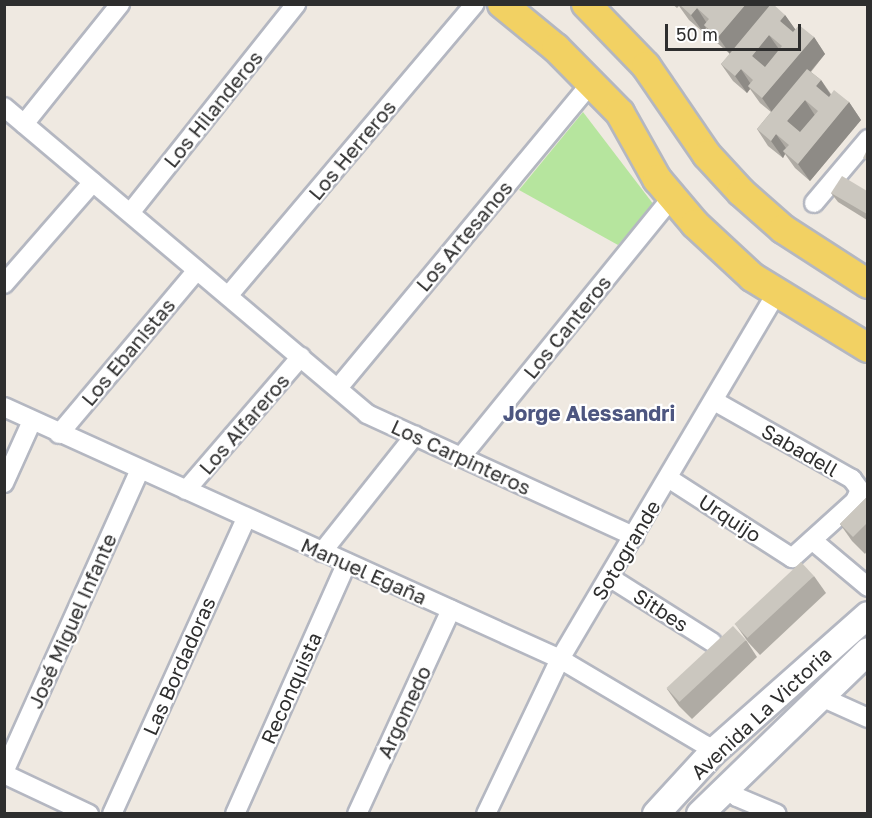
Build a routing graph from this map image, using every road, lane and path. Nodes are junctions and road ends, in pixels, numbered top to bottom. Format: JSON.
{"nodes":[{"id":1,"x":120,"y":4,"type":"edge"},
{"id":2,"x":296,"y":4,"type":"edge"},
{"id":3,"x":475,"y":4,"type":"edge"},
{"id":4,"x":502,"y":4,"type":"edge"},
{"id":5,"x":586,"y":4,"type":"edge"},
{"id":6,"x":591,"y":83,"type":"junction"},
{"id":7,"x":4,"y":107,"type":"edge"},
{"id":8,"x":24,"y":124,"type":"junction"},
{"id":9,"x":867,"y":139,"type":"edge"},
{"id":10,"x":93,"y":182,"type":"junction"},
{"id":11,"x":672,"y":197,"type":"junction"},
{"id":12,"x":814,"y":203,"type":"dead end"},
{"id":13,"x":130,"y":213,"type":"junction"},
{"id":14,"x":197,"y":270,"type":"junction"},
{"id":15,"x":867,"y":284,"type":"edge"},
{"id":16,"x":4,"y":285,"type":"edge"},
{"id":17,"x":777,"y":292,"type":"junction"},
{"id":18,"x":228,"y":296,"type":"junction"},
{"id":19,"x":867,"y":348,"type":"edge"},
{"id":20,"x":301,"y":357,"type":"junction"},
{"id":21,"x":338,"y":388,"type":"junction"},
{"id":22,"x":714,"y":401,"type":"junction"},
{"id":23,"x":4,"y":407,"type":"edge"},
{"id":24,"x":32,"y":422,"type":"junction"},
{"id":25,"x":59,"y":434,"type":"junction"},
{"id":26,"x":415,"y":435,"type":"junction"},
{"id":27,"x":461,"y":457,"type":"junction"},
{"id":28,"x":140,"y":470,"type":"junction"},
{"id":29,"x":668,"y":478,"type":"junction"},
{"id":30,"x":4,"y":483,"type":"edge"},
{"id":31,"x":186,"y":490,"type":"junction"},
{"id":32,"x":246,"y":518,"type":"junction"},
{"id":33,"x":634,"y":536,"type":"junction"},
{"id":34,"x":812,"y":540,"type":"junction"},
{"id":35,"x":322,"y":552,"type":"junction"},
{"id":36,"x":792,"y":558,"type":"joint"},
{"id":37,"x":346,"y":563,"type":"junction"},
{"id":38,"x":609,"y":577,"type":"junction"},
{"id":39,"x":867,"y":587,"type":"edge"},
{"id":40,"x":451,"y":610,"type":"junction"},
{"id":41,"x":867,"y":615,"type":"edge"},
{"id":42,"x":712,"y":642,"type":"edge"},
{"id":43,"x":867,"y":651,"type":"edge"},
{"id":44,"x":560,"y":659,"type":"junction"},
{"id":45,"x":819,"y":696,"type":"junction"},
{"id":46,"x":867,"y":718,"type":"edge"},
{"id":47,"x":712,"y":753,"type":"junction"},
{"id":48,"x":4,"y":773,"type":"edge"},
{"id":49,"x":728,"y":786,"type":"junction"},
{"id":50,"x":89,"y":813,"type":"edge"},
{"id":51,"x":112,"y":813,"type":"edge"},
{"id":52,"x":235,"y":813,"type":"edge"},
{"id":53,"x":357,"y":813,"type":"edge"},
{"id":54,"x":486,"y":813,"type":"edge"},
{"id":55,"x":656,"y":813,"type":"edge"},
{"id":56,"x":700,"y":813,"type":"edge"},
{"id":57,"x":777,"y":813,"type":"edge"}],
"edges":[{"from":1,"to":8,"type":"street"},
{"from":2,"to":13,"type":"street","name":"Los Hilanderos"},
{"from":3,"to":18,"type":"street","name":"Los Herreros"},
{"from":4,"to":6,"type":"main road"},
{"from":5,"to":15,"type":"main road"},
{"from":6,"to":11,"type":"main road"},
{"from":6,"to":21,"type":"street","name":"Los Artesanos"},
{"from":7,"to":8,"type":"street"},
{"from":8,"to":10,"type":"street"},
{"from":9,"to":12,"type":"street"},
{"from":10,"to":13,"type":"street"},
{"from":10,"to":16,"type":"street"},
{"from":11,"to":17,"type":"main road"},
{"from":11,"to":27,"type":"street","name":"Los Canteros"},
{"from":13,"to":14,"type":"street"},
{"from":14,"to":18,"type":"street"},
{"from":14,"to":25,"type":"street","name":"Los Ebanistas"},
{"from":17,"to":19,"type":"main road"},
{"from":17,"to":22,"type":"street","name":"Sotogrande"},
{"from":18,"to":20,"type":"street"},
{"from":20,"to":21,"type":"street","name":"Los Carpinteros"},
{"from":20,"to":31,"type":"street","name":"Los Alfareros"},
{"from":21,"to":26,"type":"street","name":"Los Carpinteros"},
{"from":22,"to":29,"type":"street","name":"Sotogrande"},
{"from":22,"to":34,"type":"street","name":"Sabadell"},
{"from":23,"to":24,"type":"street","name":"Manuel Egaña"},
{"from":24,"to":25,"type":"street","name":"Manuel Egaña"},
{"from":24,"to":30,"type":"street"},
{"from":25,"to":28,"type":"street","name":"Manuel Egaña"},
{"from":26,"to":27,"type":"street","name":"Los Carpinteros"},
{"from":26,"to":35,"type":"street"},
{"from":27,"to":33,"type":"street","name":"Los Carpinteros"},
{"from":28,"to":31,"type":"street","name":"Manuel Egaña"},
{"from":28,"to":48,"type":"street","name":"José Miguel Infante"},
{"from":29,"to":33,"type":"street","name":"Sotogrande"},
{"from":29,"to":36,"type":"street","name":"Urquijo"},
{"from":31,"to":32,"type":"street","name":"Manuel Egaña"},
{"from":32,"to":35,"type":"street","name":"Manuel Egaña"},
{"from":32,"to":51,"type":"street","name":"Las Bordadoras"},
{"from":33,"to":38,"type":"street","name":"Sotogrande"},
{"from":34,"to":36,"type":"street","name":"Sabadell"},
{"from":34,"to":39,"type":"street"},
{"from":35,"to":37,"type":"street","name":"Manuel Egaña"},
{"from":37,"to":40,"type":"street","name":"Manuel Egaña"},
{"from":37,"to":52,"type":"street","name":"Reconquista"},
{"from":38,"to":42,"type":"street","name":"Sitbes"},
{"from":38,"to":44,"type":"street","name":"Sotogrande"},
{"from":40,"to":44,"type":"street","name":"Manuel Egaña"},
{"from":40,"to":53,"type":"street","name":"Argomedo"},
{"from":41,"to":47,"type":"main road","name":"Avenida La Victoria"},
{"from":43,"to":45,"type":"main road","name":"Avenida La Victoria"},
{"from":44,"to":47,"type":"street","name":"Manuel Egaña"},
{"from":44,"to":54,"type":"street","name":"Sotogrande"},
{"from":45,"to":46,"type":"street"},
{"from":45,"to":49,"type":"main road","name":"Avenida La Victoria"},
{"from":47,"to":55,"type":"main road","name":"Avenida La Victoria"},
{"from":48,"to":50,"type":"street"},
{"from":49,"to":56,"type":"main road","name":"Avenida La Victoria"},
{"from":49,"to":57,"type":"street"}]}
